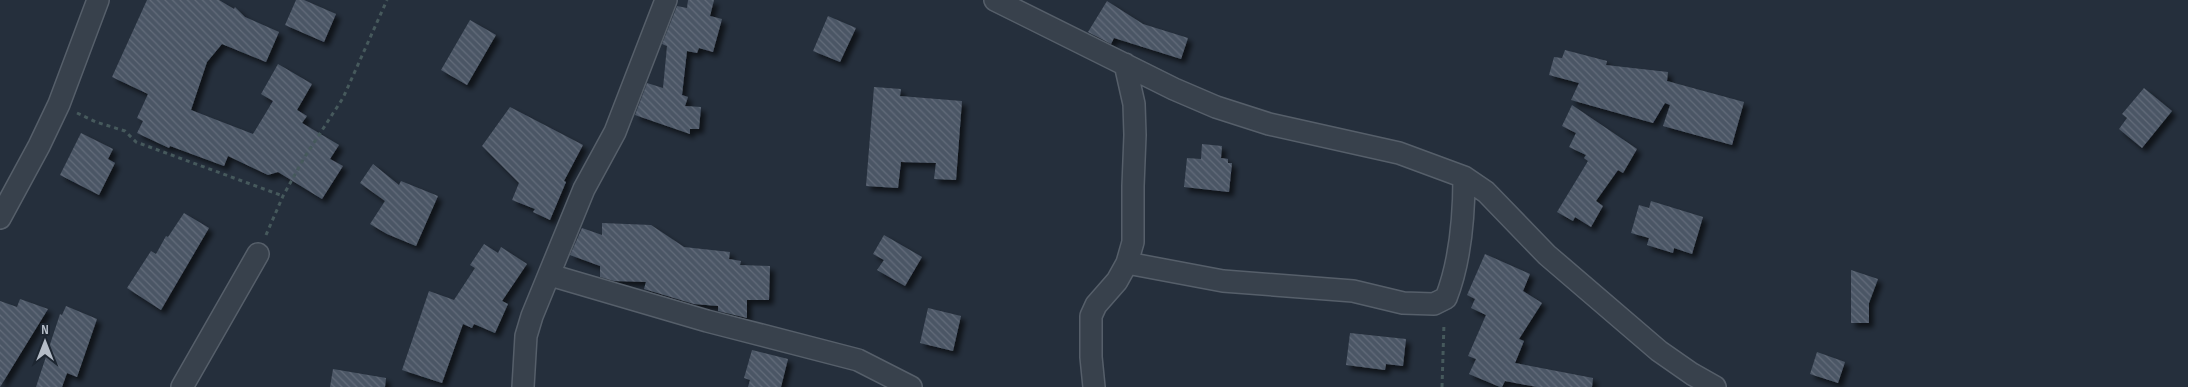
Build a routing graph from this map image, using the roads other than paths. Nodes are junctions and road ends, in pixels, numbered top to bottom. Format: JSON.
{"nodes":[{"id":1,"x":98,"y":0,"type":"edge"},
{"id":2,"x":666,"y":0,"type":"edge"},
{"id":3,"x":995,"y":0,"type":"edge"},
{"id":4,"x":1125,"y":64,"type":"junction"},
{"id":5,"x":1464,"y":177,"type":"junction"},
{"id":6,"x":0,"y":218,"type":"edge"},
{"id":7,"x":258,"y":254,"type":"road end"},
{"id":8,"x":1127,"y":263,"type":"junction"},
{"id":9,"x":550,"y":275,"type":"junction"},
{"id":10,"x":182,"y":387,"type":"edge"},
{"id":11,"x":523,"y":387,"type":"edge"},
{"id":12,"x":911,"y":387,"type":"edge"},
{"id":13,"x":1094,"y":387,"type":"edge"},
{"id":14,"x":1715,"y":387,"type":"edge"}],
"edges":[{"from":1,"to":6,"type":"street"},
{"from":2,"to":9,"type":"street"},
{"from":3,"to":4,"type":"street"},
{"from":4,"to":5,"type":"street"},
{"from":4,"to":8,"type":"street"},
{"from":5,"to":8,"type":"street"},
{"from":5,"to":14,"type":"street"},
{"from":7,"to":10,"type":"street"},
{"from":8,"to":13,"type":"street"},
{"from":9,"to":11,"type":"street"},
{"from":9,"to":12,"type":"street"}]}
